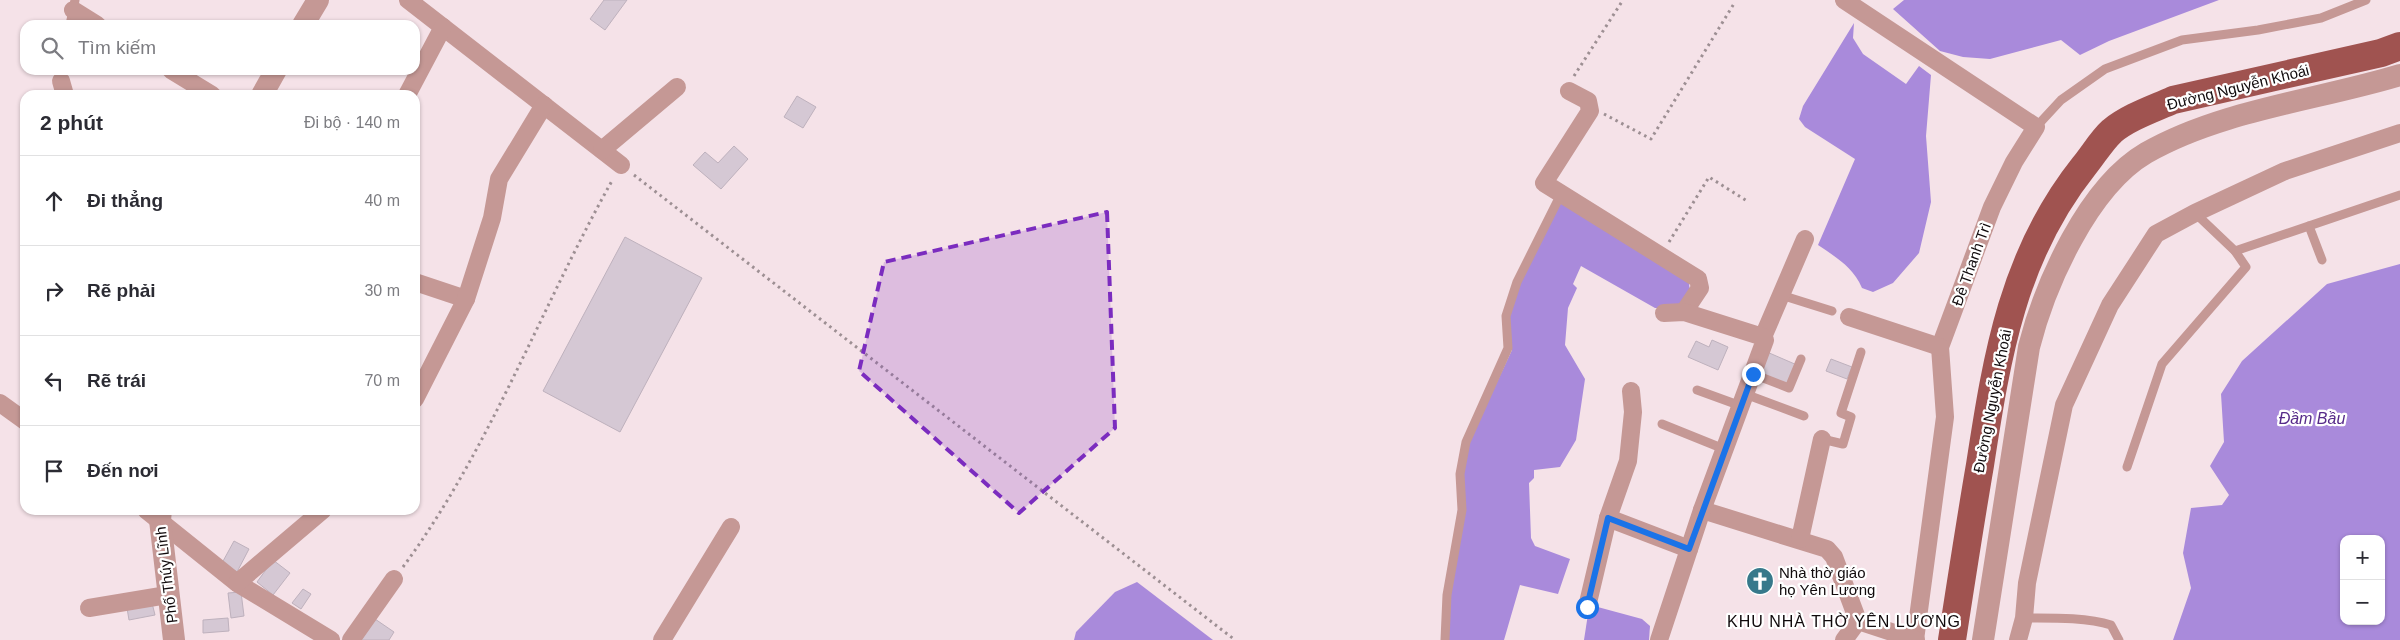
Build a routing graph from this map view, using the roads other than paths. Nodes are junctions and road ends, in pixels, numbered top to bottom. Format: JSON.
{"nodes":[{"id":1,"x":318,"y":0,"type":"edge"},
{"id":2,"x":408,"y":0,"type":"edge"},
{"id":3,"x":1844,"y":0,"type":"edge"},
{"id":4,"x":2366,"y":0,"type":"edge"},
{"id":5,"x":73,"y":12,"type":"edge"},
{"id":6,"x":88,"y":20,"type":"edge"},
{"id":7,"x":306,"y":20,"type":"edge"},
{"id":8,"x":443,"y":27,"type":"junction"},
{"id":9,"x":2400,"y":46,"type":"edge"},
{"id":10,"x":420,"y":70,"type":"edge"},
{"id":11,"x":179,"y":75,"type":"edge"},
{"id":12,"x":273,"y":75,"type":"edge"},
{"id":13,"x":418,"y":75,"type":"edge"},
{"id":14,"x":2400,"y":75,"type":"edge"},
{"id":15,"x":677,"y":87,"type":"dead end"},
{"id":16,"x":204,"y":90,"type":"edge"},
{"id":17,"x":265,"y":90,"type":"edge"},
{"id":18,"x":410,"y":90,"type":"edge"},
{"id":19,"x":1569,"y":91,"type":"road end"},
{"id":20,"x":544,"y":105,"type":"junction"},
{"id":21,"x":2036,"y":127,"type":"junction"},
{"id":22,"x":2400,"y":134,"type":"edge"},
{"id":23,"x":602,"y":150,"type":"junction"},
{"id":24,"x":621,"y":165,"type":"road end"},
{"id":25,"x":1562,"y":194,"type":"junction"},
{"id":26,"x":2400,"y":195,"type":"edge"},
{"id":27,"x":2195,"y":213,"type":"junction"},
{"id":28,"x":2309,"y":226,"type":"junction"},
{"id":29,"x":1805,"y":239,"type":"dead end"},
{"id":30,"x":2234,"y":251,"type":"junction"},
{"id":31,"x":2322,"y":260,"type":"dead end"},
{"id":32,"x":420,"y":284,"type":"edge"},
{"id":33,"x":1781,"y":295,"type":"junction"},
{"id":34,"x":466,"y":299,"type":"junction"},
{"id":35,"x":1684,"y":312,"type":"junction"},
{"id":36,"x":1664,"y":313,"type":"dead end"},
{"id":37,"x":1840,"y":314,"type":"joint"},
{"id":38,"x":1763,"y":338,"type":"junction"},
{"id":39,"x":1940,"y":347,"type":"junction"},
{"id":40,"x":1861,"y":352,"type":"dead end"},
{"id":41,"x":1801,"y":358,"type":"dead end"},
{"id":42,"x":1753,"y":374,"type":"junction"},
{"id":43,"x":420,"y":389,"type":"edge"},
{"id":44,"x":1697,"y":390,"type":"dead end"},
{"id":45,"x":1631,"y":391,"type":"dead end"},
{"id":46,"x":1743,"y":400,"type":"junction"},
{"id":47,"x":0,"y":403,"type":"edge"},
{"id":48,"x":1804,"y":416,"type":"dead end"},
{"id":49,"x":20,"y":417,"type":"edge"},
{"id":50,"x":1662,"y":424,"type":"dead end"},
{"id":51,"x":1822,"y":439,"type":"joint"},
{"id":52,"x":1724,"y":449,"type":"junction"},
{"id":53,"x":2127,"y":467,"type":"dead end"},
{"id":54,"x":1702,"y":510,"type":"junction"},
{"id":55,"x":156,"y":515,"type":"edge"},
{"id":56,"x":158,"y":515,"type":"edge"},
{"id":57,"x":317,"y":515,"type":"edge"},
{"id":58,"x":1608,"y":518,"type":"junction"},
{"id":59,"x":731,"y":527,"type":"dead end"},
{"id":60,"x":1800,"y":539,"type":"junction"},
{"id":61,"x":1689,"y":549,"type":"junction"},
{"id":62,"x":394,"y":579,"type":"road end"},
{"id":63,"x":237,"y":584,"type":"junction"},
{"id":64,"x":167,"y":595,"type":"junction"},
{"id":65,"x":1587,"y":607,"type":"dead end"},
{"id":66,"x":89,"y":608,"type":"dead end"},
{"id":67,"x":2024,"y":618,"type":"junction"},
{"id":68,"x":1858,"y":621,"type":"junction"},
{"id":69,"x":174,"y":640,"type":"edge"},
{"id":70,"x":331,"y":640,"type":"edge"},
{"id":71,"x":351,"y":640,"type":"edge"},
{"id":72,"x":662,"y":640,"type":"edge"},
{"id":73,"x":1445,"y":640,"type":"edge"},
{"id":74,"x":1659,"y":640,"type":"edge"},
{"id":75,"x":1844,"y":640,"type":"edge"},
{"id":76,"x":1915,"y":640,"type":"edge"},
{"id":77,"x":1952,"y":640,"type":"edge"},
{"id":78,"x":1983,"y":640,"type":"edge"},
{"id":79,"x":2018,"y":640,"type":"edge"},
{"id":80,"x":2119,"y":640,"type":"edge"}],
"edges":[{"from":1,"to":7,"type":"street"},
{"from":2,"to":8,"type":"street"},
{"from":3,"to":21,"type":"street"},
{"from":4,"to":21,"type":"lane"},
{"from":5,"to":6,"type":"street"},
{"from":8,"to":10,"type":"street"},
{"from":8,"to":20,"type":"street"},
{"from":9,"to":77,"type":"main road","name":"Đường Nguyễn Khoái"},
{"from":11,"to":16,"type":"street"},
{"from":12,"to":17,"type":"street"},
{"from":13,"to":18,"type":"street"},
{"from":14,"to":78,"type":"street"},
{"from":15,"to":23,"type":"street"},
{"from":19,"to":25,"type":"street"},
{"from":20,"to":23,"type":"street"},
{"from":20,"to":34,"type":"street"},
{"from":21,"to":39,"type":"street","name":"Đê Thanh Trì"},
{"from":22,"to":27,"type":"street"},
{"from":23,"to":24,"type":"street"},
{"from":25,"to":35,"type":"street"},
{"from":25,"to":73,"type":"lane"},
{"from":26,"to":28,"type":"lane"},
{"from":27,"to":30,"type":"lane"},
{"from":27,"to":67,"type":"street"},
{"from":28,"to":30,"type":"lane"},
{"from":28,"to":31,"type":"lane"},
{"from":29,"to":33,"type":"street"},
{"from":30,"to":53,"type":"lane"},
{"from":32,"to":34,"type":"street"},
{"from":33,"to":37,"type":"lane"},
{"from":33,"to":38,"type":"street"},
{"from":34,"to":43,"type":"street"},
{"from":35,"to":36,"type":"street"},
{"from":35,"to":38,"type":"street"},
{"from":37,"to":39,"type":"street"},
{"from":38,"to":42,"type":"street"},
{"from":39,"to":76,"type":"street","name":"Đê Thanh Trì"},
{"from":40,"to":51,"type":"lane"},
{"from":41,"to":42,"type":"lane"},
{"from":42,"to":46,"type":"street"},
{"from":44,"to":46,"type":"lane"},
{"from":45,"to":58,"type":"street"},
{"from":46,"to":48,"type":"lane"},
{"from":46,"to":52,"type":"street"},
{"from":47,"to":49,"type":"street"},
{"from":50,"to":52,"type":"lane"},
{"from":51,"to":60,"type":"street"},
{"from":52,"to":54,"type":"street"},
{"from":54,"to":60,"type":"street"},
{"from":54,"to":61,"type":"street"},
{"from":55,"to":64,"type":"street","name":"Phố Thúy Lĩnh"},
{"from":56,"to":63,"type":"street"},
{"from":57,"to":63,"type":"street"},
{"from":58,"to":61,"type":"street"},
{"from":58,"to":65,"type":"street"},
{"from":59,"to":72,"type":"street"},
{"from":60,"to":68,"type":"street"},
{"from":61,"to":74,"type":"street"},
{"from":62,"to":71,"type":"street"},
{"from":63,"to":70,"type":"street"},
{"from":64,"to":66,"type":"street"},
{"from":64,"to":69,"type":"street","name":"Phố Thúy Lĩnh"},
{"from":67,"to":79,"type":"street"},
{"from":67,"to":80,"type":"lane"},
{"from":68,"to":75,"type":"street"},
{"from":68,"to":76,"type":"street"}]}
